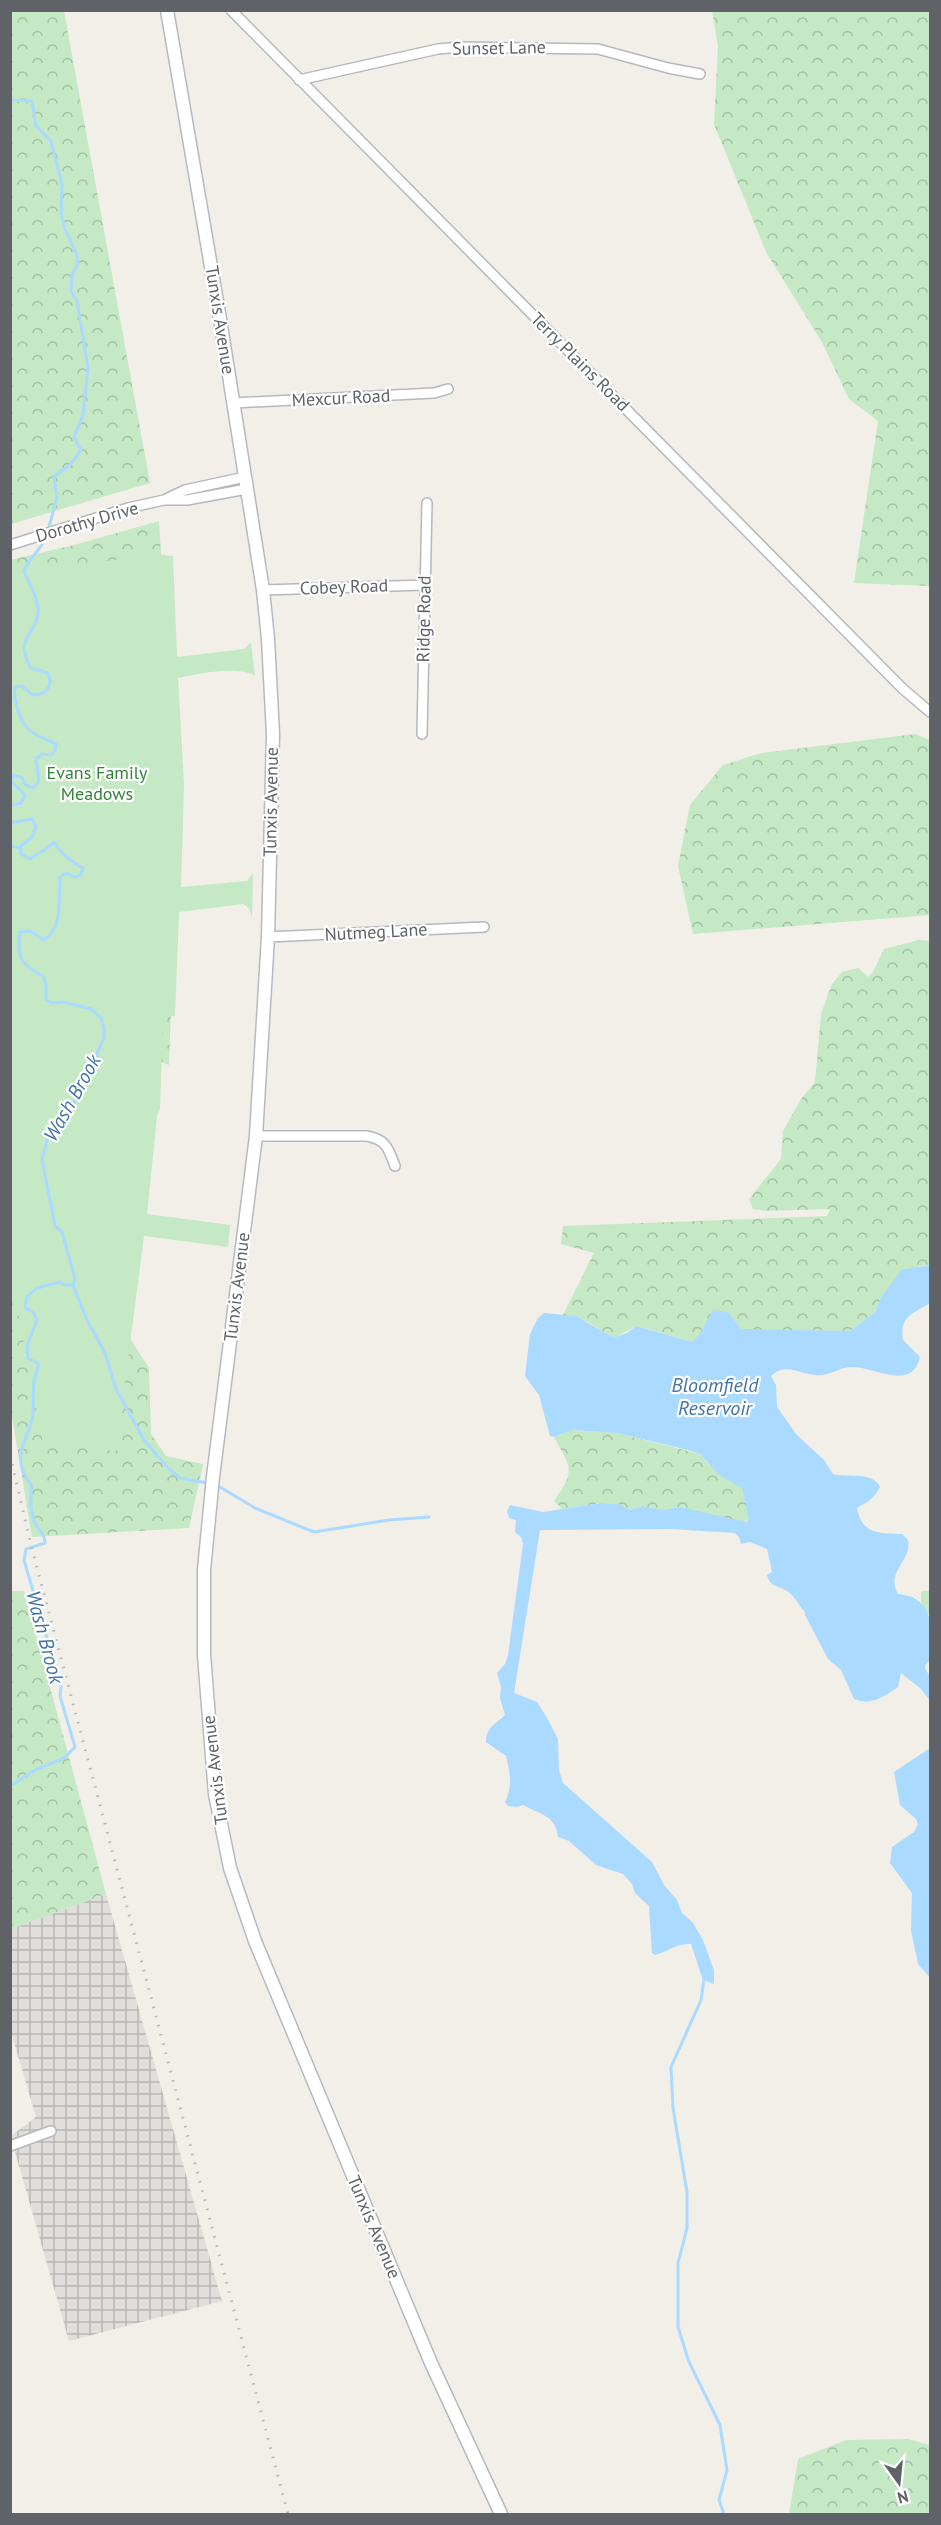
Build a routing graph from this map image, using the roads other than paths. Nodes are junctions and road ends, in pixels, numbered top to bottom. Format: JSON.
{"nodes":[{"id":1,"x":167,"y":10,"type":"edge"},
{"id":2,"x":231,"y":10,"type":"edge"},
{"id":3,"x":700,"y":74,"type":"dead end"},
{"id":4,"x":299,"y":80,"type":"junction"},
{"id":5,"x":448,"y":389,"type":"dead end"},
{"id":6,"x":233,"y":403,"type":"junction"},
{"id":7,"x":246,"y":483,"type":"junction"},
{"id":8,"x":427,"y":503,"type":"dead end"},
{"id":9,"x":10,"y":545,"type":"edge"},
{"id":10,"x":425,"y":585,"type":"junction"},
{"id":11,"x":262,"y":590,"type":"junction"},
{"id":12,"x":930,"y":712,"type":"edge"},
{"id":13,"x":422,"y":734,"type":"dead end"},
{"id":14,"x":484,"y":927,"type":"dead end"},
{"id":15,"x":268,"y":937,"type":"junction"},
{"id":16,"x":255,"y":1136,"type":"junction"},
{"id":17,"x":395,"y":1166,"type":"dead end"},
{"id":18,"x":51,"y":2131,"type":"dead end"},
{"id":19,"x":10,"y":2146,"type":"edge"},
{"id":20,"x":501,"y":2514,"type":"edge"}],
"edges":[{"from":1,"to":6,"type":"main road","name":"Tunxis Avenue"},
{"from":2,"to":4,"type":"street","name":"Terry Plains Road"},
{"from":3,"to":4,"type":"street","name":"Sunset Lane"},
{"from":4,"to":12,"type":"street","name":"Terry Plains Road"},
{"from":5,"to":6,"type":"street","name":"Mexcur Road"},
{"from":6,"to":7,"type":"main road","name":"Tunxis Avenue"},
{"from":7,"to":9,"type":"street","name":"Dorothy Drive"},
{"from":7,"to":11,"type":"main road","name":"Tunxis Avenue"},
{"from":8,"to":10,"type":"street","name":"Ridge Road"},
{"from":10,"to":11,"type":"street","name":"Cobey Road"},
{"from":10,"to":13,"type":"street","name":"Ridge Road"},
{"from":11,"to":15,"type":"main road","name":"Tunxis Avenue"},
{"from":14,"to":15,"type":"street","name":"Nutmeg Lane"},
{"from":15,"to":16,"type":"main road","name":"Tunxis Avenue"},
{"from":16,"to":17,"type":"street"},
{"from":16,"to":20,"type":"main road","name":"Tunxis Avenue"},
{"from":18,"to":19,"type":"street"}]}
